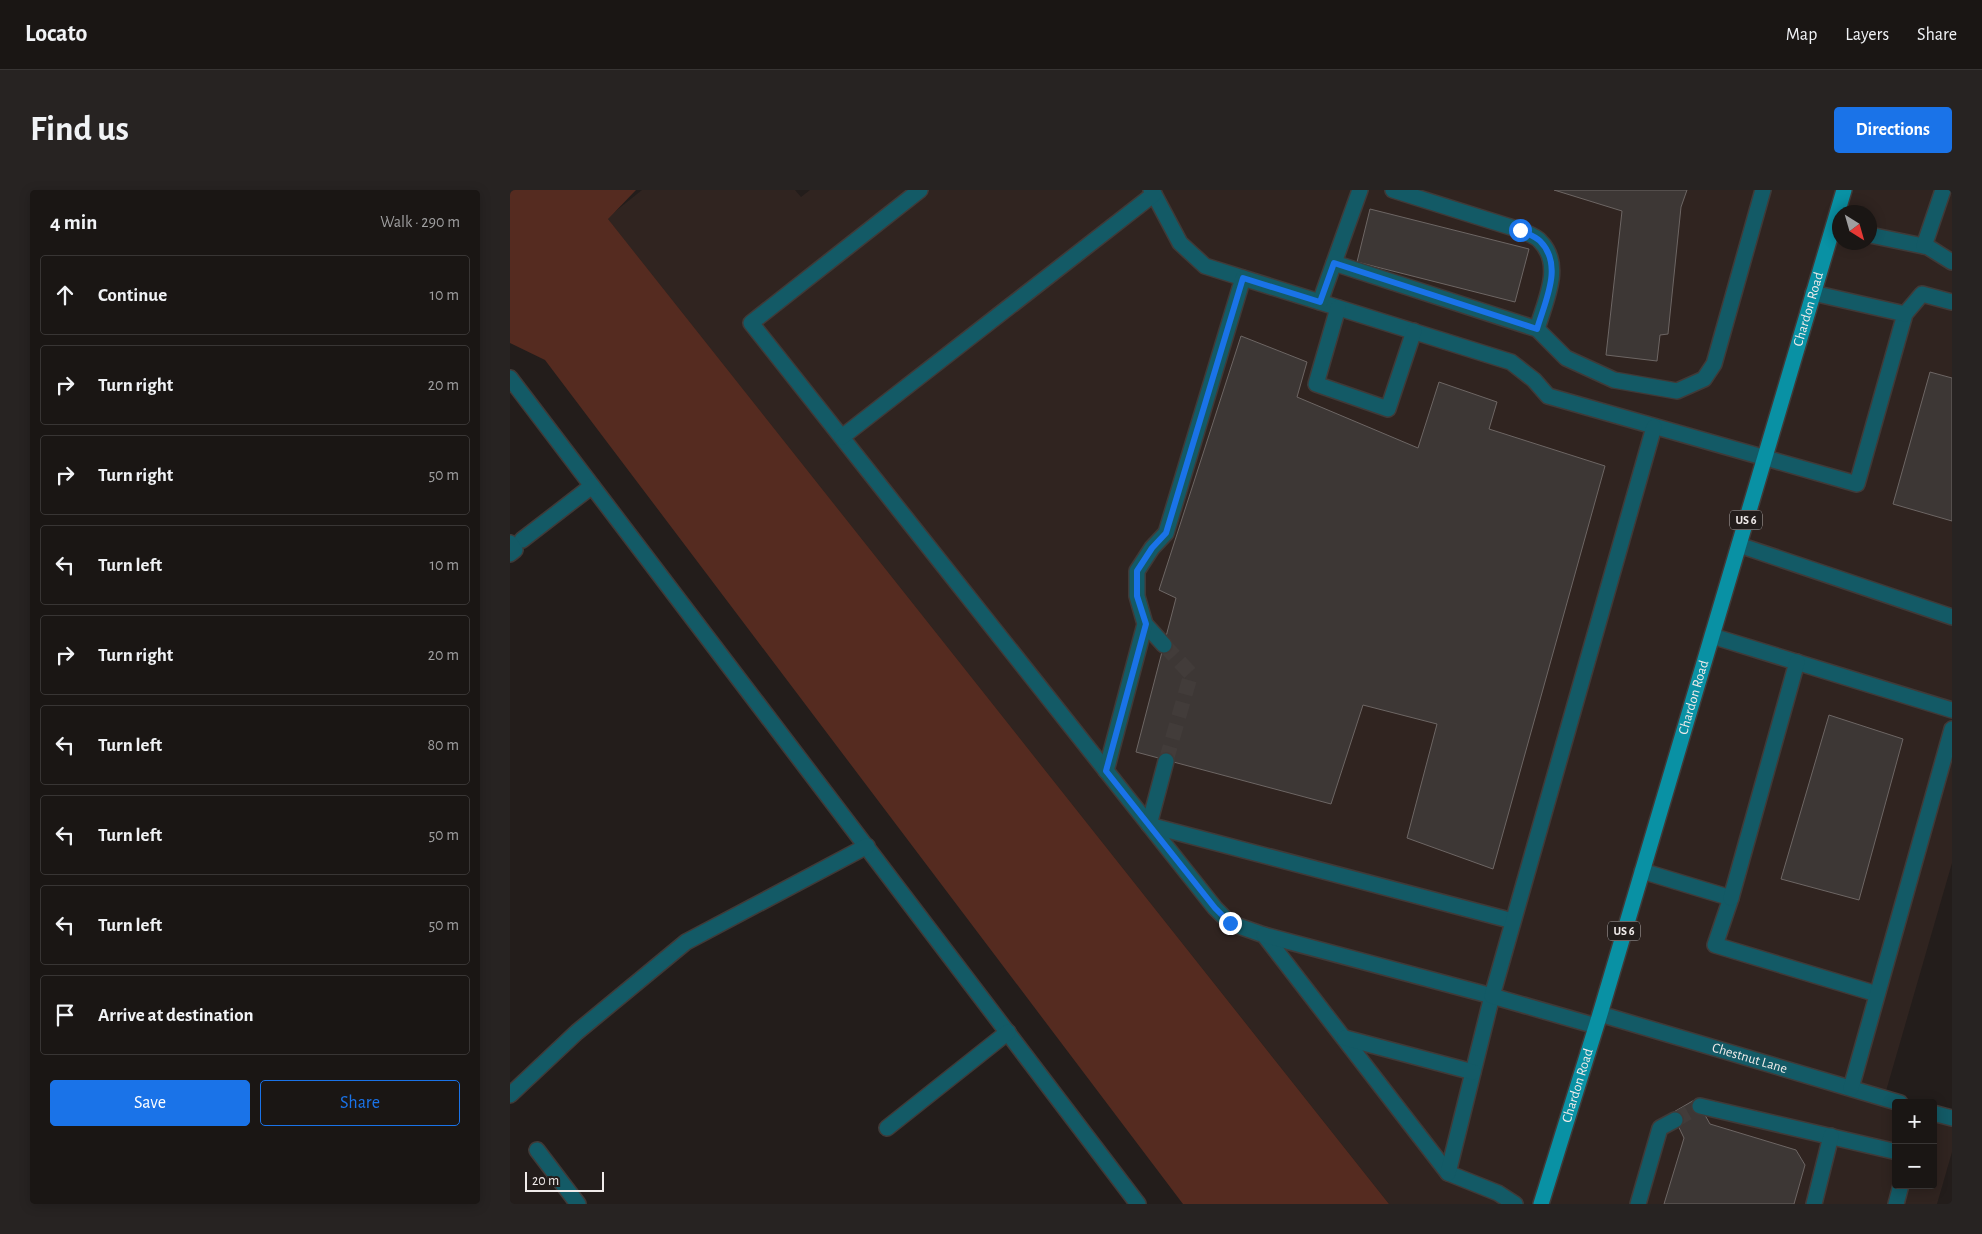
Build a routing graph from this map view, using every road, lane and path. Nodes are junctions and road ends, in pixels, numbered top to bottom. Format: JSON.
{"nodes":[{"id":1,"x":920,"y":190,"type":"edge"},
{"id":2,"x":1360,"y":190,"type":"edge"},
{"id":3,"x":1393,"y":190,"type":"edge"},
{"id":4,"x":1763,"y":190,"type":"edge"},
{"id":5,"x":1844,"y":190,"type":"edge"},
{"id":6,"x":1943,"y":190,"type":"edge"},
{"id":7,"x":1153,"y":192,"type":"edge"},
{"id":8,"x":1841,"y":205,"type":"edge"},
{"id":9,"x":1877,"y":236,"type":"edge"},
{"id":10,"x":1832,"y":239,"type":"edge"},
{"id":11,"x":1924,"y":246,"type":"junction"},
{"id":12,"x":1952,"y":262,"type":"edge"},
{"id":13,"x":1334,"y":263,"type":"junction"},
{"id":14,"x":1243,"y":278,"type":"junction"},
{"id":15,"x":1813,"y":293,"type":"junction"},
{"id":16,"x":1320,"y":302,"type":"junction"},
{"id":17,"x":1952,"y":302,"type":"edge"},
{"id":18,"x":1338,"y":308,"type":"junction"},
{"id":19,"x":1905,"y":314,"type":"junction"},
{"id":20,"x":1537,"y":329,"type":"junction"},
{"id":21,"x":1414,"y":331,"type":"junction"},
{"id":22,"x":510,"y":378,"type":"edge"},
{"id":23,"x":1654,"y":426,"type":"junction"},
{"id":24,"x":842,"y":437,"type":"junction"},
{"id":25,"x":1764,"y":459,"type":"junction"},
{"id":26,"x":592,"y":486,"type":"junction"},
{"id":27,"x":516,"y":541,"type":"edge"},
{"id":28,"x":1739,"y":545,"type":"junction"},
{"id":29,"x":510,"y":554,"type":"edge"},
{"id":30,"x":1952,"y":617,"type":"edge"},
{"id":31,"x":1146,"y":624,"type":"junction"},
{"id":32,"x":1712,"y":636,"type":"junction"},
{"id":33,"x":1164,"y":645,"type":"tunnel mouth"},
{"id":34,"x":1797,"y":662,"type":"junction"},
{"id":35,"x":1952,"y":710,"type":"edge"},
{"id":36,"x":1952,"y":729,"type":"edge"},
{"id":37,"x":1166,"y":761,"type":"tunnel mouth"},
{"id":38,"x":1106,"y":771,"type":"junction"},
{"id":39,"x":1149,"y":825,"type":"junction"},
{"id":40,"x":867,"y":846,"type":"junction"},
{"id":41,"x":1642,"y":871,"type":"junction"},
{"id":42,"x":1731,"y":898,"type":"junction"},
{"id":43,"x":1513,"y":921,"type":"junction"},
{"id":44,"x":1264,"y":935,"type":"junction"},
{"id":45,"x":1877,"y":994,"type":"junction"},
{"id":46,"x":1492,"y":996,"type":"junction"},
{"id":47,"x":1598,"y":1020,"type":"junction"},
{"id":48,"x":1008,"y":1032,"type":"junction"},
{"id":49,"x":1344,"y":1038,"type":"junction"},
{"id":50,"x":1473,"y":1072,"type":"junction"},
{"id":51,"x":1851,"y":1088,"type":"junction"},
{"id":52,"x":510,"y":1095,"type":"edge"},
{"id":53,"x":1892,"y":1101,"type":"edge"},
{"id":54,"x":1700,"y":1106,"type":"tunnel mouth"},
{"id":55,"x":1937,"y":1114,"type":"edge"},
{"id":56,"x":1952,"y":1118,"type":"edge"},
{"id":57,"x":1675,"y":1120,"type":"tunnel mouth"},
{"id":58,"x":887,"y":1128,"type":"dead end"},
{"id":59,"x":1831,"y":1136,"type":"junction"},
{"id":60,"x":1892,"y":1148,"type":"edge"},
{"id":61,"x":536,"y":1150,"type":"dead end"},
{"id":62,"x":1448,"y":1173,"type":"junction"},
{"id":63,"x":1901,"y":1189,"type":"edge"},
{"id":64,"x":578,"y":1204,"type":"edge"},
{"id":65,"x":1138,"y":1204,"type":"edge"},
{"id":66,"x":1515,"y":1204,"type":"edge"},
{"id":67,"x":1541,"y":1204,"type":"edge"},
{"id":68,"x":1638,"y":1204,"type":"edge"},
{"id":69,"x":1814,"y":1204,"type":"edge"},
{"id":70,"x":1896,"y":1204,"type":"edge"}],
"edges":[{"from":1,"to":24,"type":"street","name":"Chestnut Lane"},
{"from":2,"to":13,"type":"street"},
{"from":3,"to":20,"type":"street"},
{"from":4,"to":20,"type":"street"},
{"from":5,"to":8,"type":"main road","name":"Chardon Road","number":"US 6"},
{"from":6,"to":11,"type":"street"},
{"from":7,"to":14,"type":"street"},
{"from":7,"to":24,"type":"street"},
{"from":9,"to":11,"type":"street"},
{"from":10,"to":15,"type":"main road","name":"Chardon Road","number":"US 6"},
{"from":11,"to":12,"type":"street"},
{"from":13,"to":16,"type":"street"},
{"from":13,"to":20,"type":"street"},
{"from":14,"to":16,"type":"street"},
{"from":14,"to":31,"type":"street"},
{"from":15,"to":19,"type":"street"},
{"from":15,"to":25,"type":"main road","name":"Chardon Road","number":"US 6"},
{"from":16,"to":18,"type":"street"},
{"from":17,"to":19,"type":"street"},
{"from":18,"to":21,"type":"street"},
{"from":18,"to":21,"type":"street"},
{"from":19,"to":25,"type":"street"},
{"from":21,"to":23,"type":"street"},
{"from":22,"to":26,"type":"street"},
{"from":23,"to":25,"type":"street"},
{"from":23,"to":43,"type":"street"},
{"from":24,"to":38,"type":"street","name":"Chestnut Lane"},
{"from":25,"to":28,"type":"main road","name":"Chardon Road","number":"US 6"},
{"from":26,"to":27,"type":"street"},
{"from":26,"to":40,"type":"street"},
{"from":27,"to":29,"type":"street"},
{"from":28,"to":30,"type":"street"},
{"from":28,"to":32,"type":"main road","name":"Chardon Road","number":"US 6"},
{"from":31,"to":33,"type":"street"},
{"from":31,"to":38,"type":"street"},
{"from":32,"to":34,"type":"street"},
{"from":32,"to":41,"type":"main road","name":"Chardon Road","number":"US 6"},
{"from":34,"to":35,"type":"street"},
{"from":34,"to":42,"type":"street"},
{"from":36,"to":45,"type":"street"},
{"from":37,"to":39,"type":"street"},
{"from":38,"to":39,"type":"street","name":"Chestnut Lane"},
{"from":39,"to":43,"type":"street"},
{"from":39,"to":44,"type":"street","name":"Chestnut Lane"},
{"from":40,"to":48,"type":"street"},
{"from":40,"to":52,"type":"street"},
{"from":41,"to":42,"type":"street"},
{"from":41,"to":47,"type":"main road","name":"Chardon Road","number":"US 6"},
{"from":42,"to":45,"type":"street"},
{"from":43,"to":46,"type":"street"},
{"from":44,"to":46,"type":"street","name":"Chestnut Lane"},
{"from":44,"to":49,"type":"street"},
{"from":45,"to":51,"type":"street"},
{"from":46,"to":47,"type":"street","name":"Chestnut Lane"},
{"from":46,"to":50,"type":"street"},
{"from":47,"to":51,"type":"street","name":"Chestnut Lane"},
{"from":47,"to":67,"type":"main road","name":"Chardon Road","number":"US 6"},
{"from":48,"to":58,"type":"street"},
{"from":48,"to":65,"type":"street"},
{"from":49,"to":50,"type":"street"},
{"from":49,"to":62,"type":"street"},
{"from":50,"to":62,"type":"street"},
{"from":51,"to":53,"type":"street","name":"Chestnut Lane"},
{"from":54,"to":59,"type":"street"},
{"from":55,"to":56,"type":"street"},
{"from":57,"to":68,"type":"street"},
{"from":59,"to":60,"type":"street"},
{"from":59,"to":69,"type":"street"},
{"from":61,"to":64,"type":"street"},
{"from":62,"to":66,"type":"street"},
{"from":63,"to":70,"type":"street"}]}
